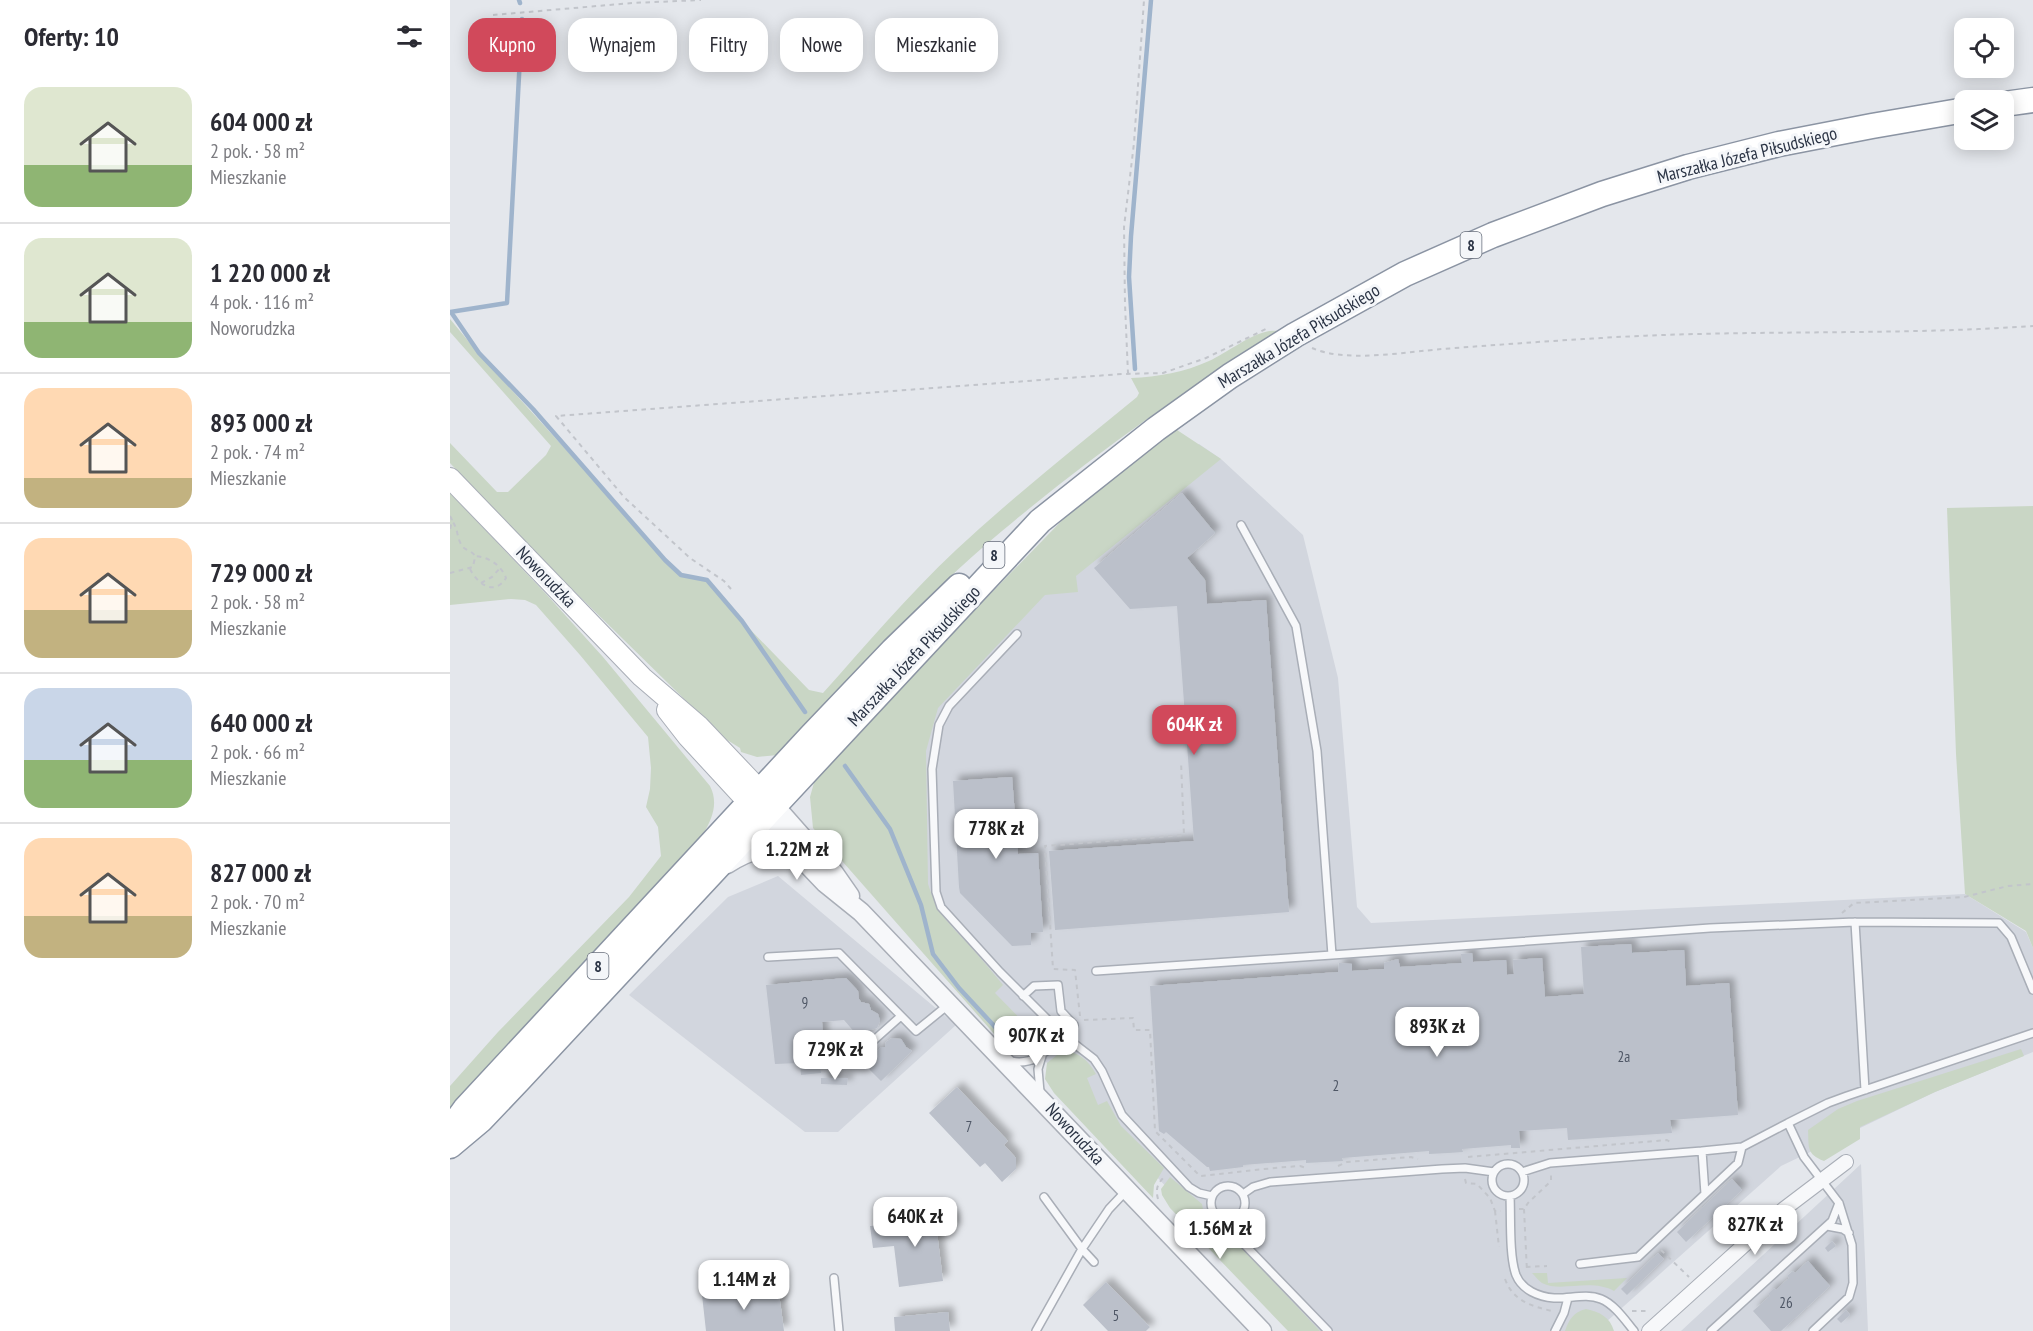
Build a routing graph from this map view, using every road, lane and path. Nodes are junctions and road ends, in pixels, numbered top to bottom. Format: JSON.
{"nodes":[{"id":1,"x":701,"y":0,"type":"edge"},
{"id":2,"x":1144,"y":0,"type":"edge"},
{"id":3,"x":493,"y":15,"type":"dead end"},
{"id":4,"x":2033,"y":100,"type":"edge"},
{"id":5,"x":2014,"y":103,"type":"edge"},
{"id":6,"x":1954,"y":112,"type":"edge"},
{"id":7,"x":1128,"y":374,"type":"dead end"},
{"id":8,"x":450,"y":478,"type":"edge"},
{"id":9,"x":450,"y":516,"type":"edge"},
{"id":10,"x":452,"y":521,"type":"junction"},
{"id":11,"x":1040,"y":521,"type":"junction"},
{"id":12,"x":1240,"y":525,"type":"dead end"},
{"id":13,"x":450,"y":530,"type":"edge"},
{"id":14,"x":475,"y":556,"type":"junction"},
{"id":15,"x":470,"y":569,"type":"junction"},
{"id":16,"x":499,"y":569,"type":"junction"},
{"id":17,"x":450,"y":573,"type":"edge"},
{"id":18,"x":482,"y":583,"type":"junction"},
{"id":19,"x":1017,"y":634,"type":"dead end"},
{"id":20,"x":1181,"y":761,"type":"dead end"},
{"id":21,"x":762,"y":804,"type":"junction"},
{"id":22,"x":799,"y":857,"type":"junction"},
{"id":23,"x":710,"y":874,"type":"junction"},
{"id":24,"x":2033,"y":884,"type":"edge"},
{"id":25,"x":861,"y":912,"type":"junction"},
{"id":26,"x":1855,"y":922,"type":"junction"},
{"id":27,"x":1836,"y":923,"type":"junction"},
{"id":28,"x":1332,"y":954,"type":"junction"},
{"id":29,"x":768,"y":957,"type":"dead end"},
{"id":30,"x":1096,"y":971,"type":"dead end"},
{"id":31,"x":2033,"y":990,"type":"edge"},
{"id":32,"x":1023,"y":996,"type":"junction"},
{"id":33,"x":950,"y":1003,"type":"junction"},
{"id":34,"x":902,"y":1016,"type":"junction"},
{"id":35,"x":1074,"y":1025,"type":"dead end"},
{"id":36,"x":2033,"y":1034,"type":"edge"},
{"id":37,"x":1063,"y":1035,"type":"junction"},
{"id":38,"x":1042,"y":1056,"type":"junction"},
{"id":39,"x":854,"y":1058,"type":"dead end"},
{"id":40,"x":1005,"y":1060,"type":"junction"},
{"id":41,"x":1865,"y":1090,"type":"junction"},
{"id":42,"x":1041,"y":1098,"type":"junction"},
{"id":43,"x":1788,"y":1123,"type":"junction"},
{"id":44,"x":450,"y":1130,"type":"edge"},
{"id":45,"x":450,"y":1146,"type":"edge"},
{"id":46,"x":1742,"y":1147,"type":"junction"},
{"id":47,"x":1702,"y":1151,"type":"junction"},
{"id":48,"x":1671,"y":1154,"type":"junction"},
{"id":49,"x":1464,"y":1157,"type":"dead end"},
{"id":50,"x":1420,"y":1160,"type":"dead end"},
{"id":51,"x":1185,"y":1161,"type":"junction"},
{"id":52,"x":1846,"y":1162,"type":"dead end"},
{"id":53,"x":1335,"y":1167,"type":"dead end"},
{"id":54,"x":1172,"y":1169,"type":"junction"},
{"id":55,"x":1309,"y":1169,"type":"dead end"},
{"id":56,"x":1494,"y":1172,"type":"junction"},
{"id":57,"x":1522,"y":1172,"type":"junction"},
{"id":58,"x":1821,"y":1179,"type":"junction"},
{"id":59,"x":1127,"y":1189,"type":"junction"},
{"id":60,"x":1243,"y":1194,"type":"junction"},
{"id":61,"x":1706,"y":1194,"type":"junction"},
{"id":62,"x":1212,"y":1196,"type":"junction"},
{"id":63,"x":1510,"y":1196,"type":"junction"},
{"id":64,"x":1044,"y":1197,"type":"dead end"},
{"id":65,"x":1839,"y":1203,"type":"junction"},
{"id":66,"x":1162,"y":1204,"type":"dead end"},
{"id":67,"x":1524,"y":1209,"type":"dead end"},
{"id":68,"x":1235,"y":1219,"type":"junction"},
{"id":69,"x":1827,"y":1226,"type":"junction"},
{"id":70,"x":1849,"y":1233,"type":"junction"},
{"id":71,"x":1082,"y":1249,"type":"junction"},
{"id":72,"x":1660,"y":1249,"type":"dead end"},
{"id":73,"x":1094,"y":1262,"type":"dead end"},
{"id":74,"x":1580,"y":1264,"type":"dead end"},
{"id":75,"x":1527,"y":1267,"type":"dead end"},
{"id":76,"x":834,"y":1278,"type":"dead end"},
{"id":77,"x":1690,"y":1278,"type":"dead end"},
{"id":78,"x":1568,"y":1298,"type":"junction"},
{"id":79,"x":839,"y":1331,"type":"edge"},
{"id":80,"x":1036,"y":1331,"type":"edge"},
{"id":81,"x":1262,"y":1331,"type":"edge"},
{"id":82,"x":1328,"y":1331,"type":"edge"},
{"id":83,"x":1555,"y":1331,"type":"edge"},
{"id":84,"x":1634,"y":1331,"type":"edge"},
{"id":85,"x":1649,"y":1331,"type":"edge"},
{"id":86,"x":1711,"y":1331,"type":"edge"},
{"id":87,"x":1813,"y":1331,"type":"edge"}],
"edges":[{"from":1,"to":3,"type":"path"},
{"from":2,"to":7,"type":"path"},
{"from":4,"to":5,"type":"highway"},
{"from":6,"to":11,"type":"highway","name":"Marszałka Józefa Piłsudskiego","number":"8"},
{"from":8,"to":21,"type":"main road","name":"Noworudzka"},
{"from":9,"to":10,"type":"path"},
{"from":10,"to":13,"type":"path"},
{"from":10,"to":14,"type":"path"},
{"from":11,"to":21,"type":"highway","name":"Marszałka Józefa Piłsudskiego","number":"8"},
{"from":11,"to":21,"type":"highway","name":"Marszałka Józefa Piłsudskiego","number":"8"},
{"from":12,"to":28,"type":"lane"},
{"from":14,"to":15,"type":"path"},
{"from":14,"to":16,"type":"path"},
{"from":15,"to":17,"type":"path"},
{"from":15,"to":18,"type":"path"},
{"from":16,"to":18,"type":"path"},
{"from":16,"to":18,"type":"path"},
{"from":19,"to":32,"type":"lane"},
{"from":20,"to":51,"type":"path"},
{"from":21,"to":22,"type":"street","name":"Noworudzka"},
{"from":21,"to":23,"type":"highway","name":"Marszałka Józefa Piłsudskiego","number":"8"},
{"from":21,"to":25,"type":"street","name":"Noworudzka"},
{"from":21,"to":44,"type":"highway","name":"Marszałka Józefa Piłsudskiego","number":"8"},
{"from":22,"to":23,"type":"street"},
{"from":22,"to":25,"type":"street","name":"Noworudzka"},
{"from":23,"to":45,"type":"highway","name":"Marszałka Józefa Piłsudskiego","number":"8"},
{"from":24,"to":27,"type":"path"},
{"from":25,"to":33,"type":"street","name":"Noworudzka"},
{"from":26,"to":27,"type":"lane"},
{"from":26,"to":31,"type":"lane"},
{"from":26,"to":41,"type":"lane"},
{"from":27,"to":28,"type":"lane"},
{"from":28,"to":30,"type":"lane"},
{"from":29,"to":34,"type":"lane"},
{"from":32,"to":35,"type":"lane"},
{"from":32,"to":37,"type":"lane"},
{"from":33,"to":34,"type":"lane"},
{"from":33,"to":40,"type":"street","name":"Noworudzka"},
{"from":34,"to":39,"type":"lane"},
{"from":36,"to":41,"type":"lane"},
{"from":37,"to":38,"type":"lane"},
{"from":37,"to":54,"type":"lane"},
{"from":38,"to":40,"type":"lane"},
{"from":38,"to":42,"type":"lane"},
{"from":40,"to":42,"type":"street","name":"Noworudzka"},
{"from":41,"to":43,"type":"lane"},
{"from":42,"to":59,"type":"street","name":"Noworudzka"},
{"from":43,"to":46,"type":"lane"},
{"from":43,"to":58,"type":"lane"},
{"from":46,"to":47,"type":"lane"},
{"from":46,"to":61,"type":"lane"},
{"from":47,"to":48,"type":"lane"},
{"from":47,"to":61,"type":"lane"},
{"from":48,"to":49,"type":"path"},
{"from":48,"to":57,"type":"lane"},
{"from":50,"to":53,"type":"path"},
{"from":51,"to":54,"type":"path"},
{"from":51,"to":55,"type":"path"},
{"from":52,"to":58,"type":"street"},
{"from":54,"to":62,"type":"lane"},
{"from":54,"to":66,"type":"path"},
{"from":56,"to":57,"type":"lane"},
{"from":56,"to":60,"type":"lane"},
{"from":56,"to":63,"type":"lane"},
{"from":57,"to":63,"type":"lane"},
{"from":58,"to":65,"type":"lane"},
{"from":58,"to":85,"type":"street"},
{"from":59,"to":71,"type":"lane"},
{"from":59,"to":81,"type":"street","name":"Noworudzka"},
{"from":60,"to":62,"type":"lane"},
{"from":60,"to":68,"type":"lane"},
{"from":61,"to":74,"type":"lane"},
{"from":62,"to":68,"type":"lane"},
{"from":63,"to":78,"type":"lane"},
{"from":64,"to":71,"type":"lane"},
{"from":65,"to":69,"type":"lane"},
{"from":65,"to":70,"type":"lane"},
{"from":67,"to":75,"type":"path"},
{"from":68,"to":82,"type":"lane"},
{"from":69,"to":70,"type":"lane"},
{"from":69,"to":86,"type":"lane"},
{"from":70,"to":87,"type":"lane"},
{"from":71,"to":73,"type":"lane"},
{"from":71,"to":80,"type":"lane"},
{"from":72,"to":77,"type":"path"},
{"from":76,"to":79,"type":"lane"},
{"from":78,"to":83,"type":"lane"},
{"from":78,"to":84,"type":"lane"}]}
